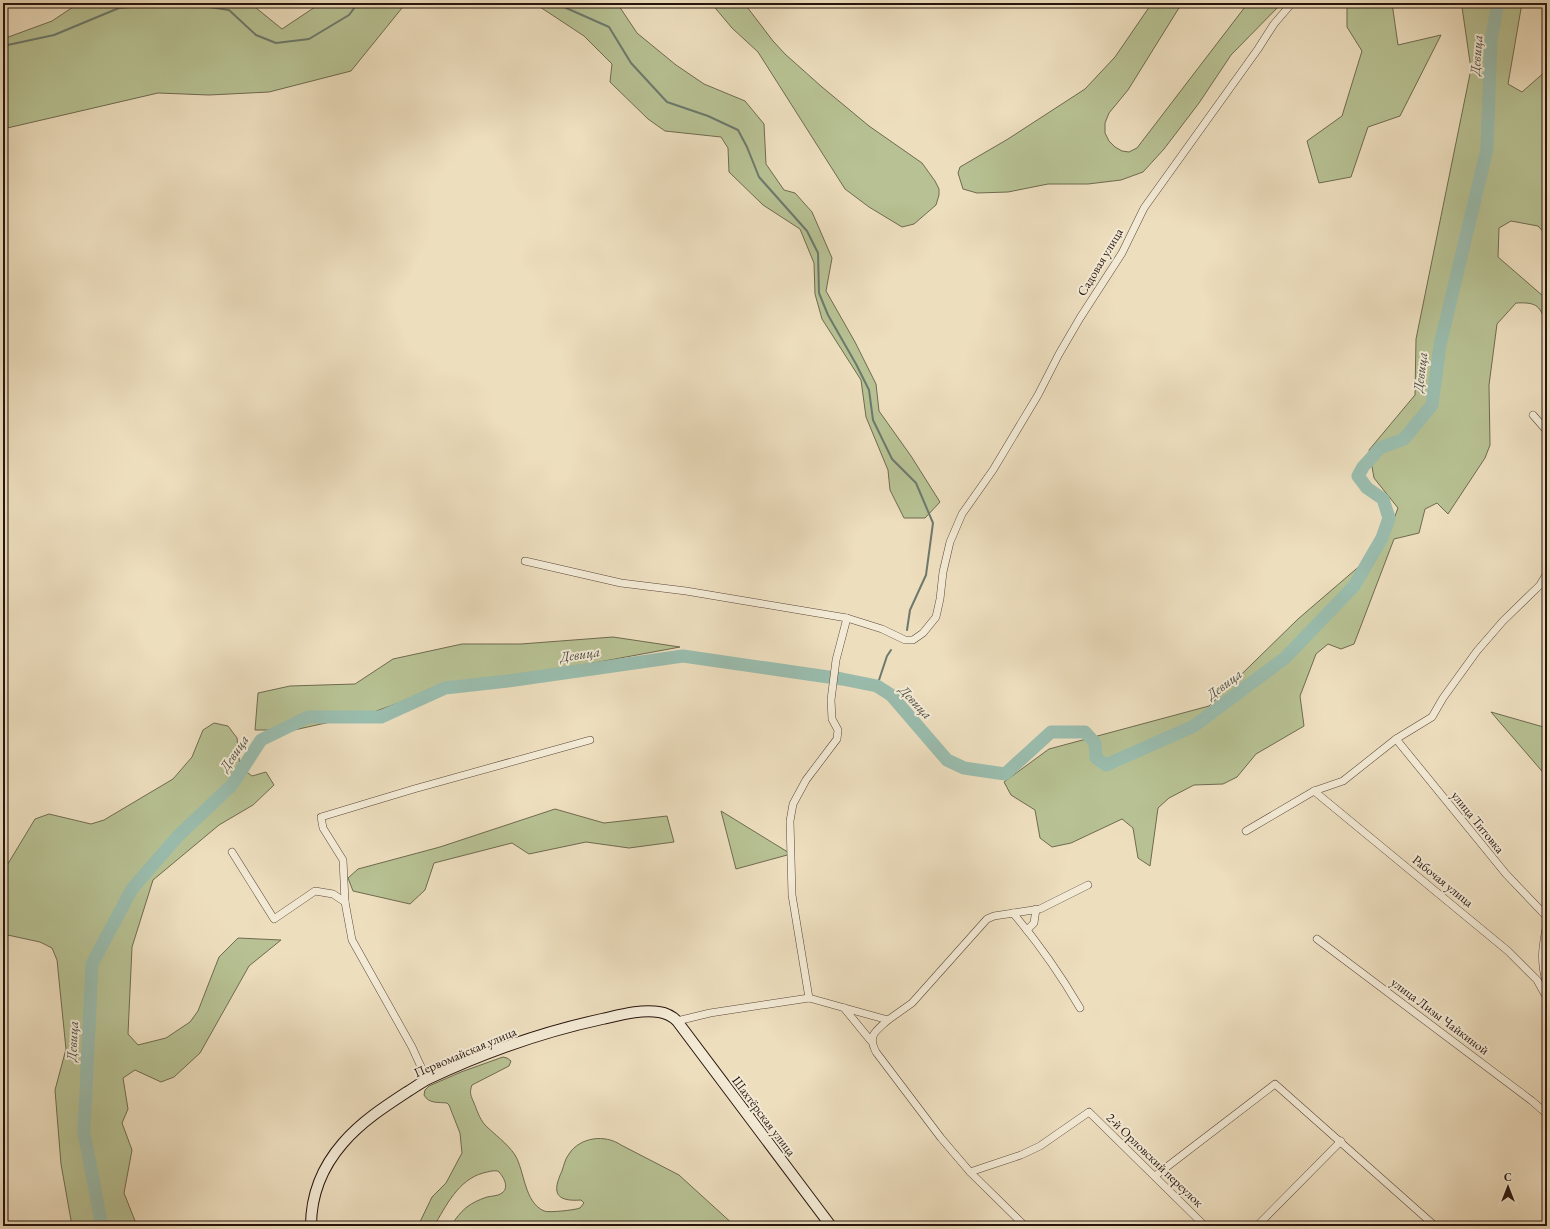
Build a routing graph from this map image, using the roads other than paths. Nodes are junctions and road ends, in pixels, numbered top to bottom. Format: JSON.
{"nodes":[{"id":1,"x":1292,"y":3,"type":"edge"},
{"id":2,"x":1533,"y":415,"type":"dead end"},
{"id":3,"x":1547,"y":431,"type":"edge"},
{"id":4,"x":526,"y":561,"type":"dead end"},
{"id":5,"x":1547,"y":573,"type":"edge"},
{"id":6,"x":847,"y":618,"type":"junction"},
{"id":7,"x":1396,"y":739,"type":"junction"},
{"id":8,"x":590,"y":740,"type":"dead end"},
{"id":9,"x":1314,"y":791,"type":"junction"},
{"id":10,"x":1246,"y":831,"type":"dead end"},
{"id":11,"x":232,"y":852,"type":"dead end"},
{"id":12,"x":1088,"y":885,"type":"dead end"},
{"id":13,"x":345,"y":902,"type":"junction"},
{"id":14,"x":1036,"y":909,"type":"junction"},
{"id":15,"x":1012,"y":914,"type":"junction"},
{"id":16,"x":1547,"y":917,"type":"edge"},
{"id":17,"x":1547,"y":923,"type":"edge"},
{"id":18,"x":1027,"y":930,"type":"junction"},
{"id":19,"x":1317,"y":939,"type":"dead end"},
{"id":20,"x":1547,"y":986,"type":"edge"},
{"id":21,"x":809,"y":998,"type":"junction"},
{"id":22,"x":1547,"y":998,"type":"edge"},
{"id":23,"x":844,"y":1008,"type":"junction"},
{"id":24,"x":1080,"y":1008,"type":"dead end"},
{"id":25,"x":888,"y":1020,"type":"junction"},
{"id":26,"x":678,"y":1021,"type":"junction"},
{"id":27,"x":871,"y":1041,"type":"junction"},
{"id":28,"x":427,"y":1080,"type":"junction"},
{"id":29,"x":1547,"y":1114,"type":"edge"},
{"id":30,"x":1341,"y":1141,"type":"junction"},
{"id":31,"x":970,"y":1172,"type":"junction"},
{"id":32,"x":1155,"y":1176,"type":"junction"},
{"id":33,"x":311,"y":1226,"type":"edge"},
{"id":34,"x":831,"y":1226,"type":"edge"},
{"id":35,"x":1025,"y":1226,"type":"edge"},
{"id":36,"x":1205,"y":1226,"type":"edge"},
{"id":37,"x":1257,"y":1226,"type":"edge"},
{"id":38,"x":1435,"y":1226,"type":"edge"}],
"edges":[{"from":1,"to":6,"type":"street","name":"Садовая улица"},
{"from":2,"to":3,"type":"street"},
{"from":4,"to":6,"type":"street","name":"Садовая улица"},
{"from":5,"to":7,"type":"street"},
{"from":6,"to":21,"type":"street"},
{"from":7,"to":9,"type":"street"},
{"from":7,"to":16,"type":"street","name":"улица Титовка"},
{"from":8,"to":13,"type":"street"},
{"from":9,"to":10,"type":"street"},
{"from":9,"to":22,"type":"street","name":"Рабочая улица"},
{"from":11,"to":13,"type":"street"},
{"from":12,"to":14,"type":"street"},
{"from":13,"to":28,"type":"street"},
{"from":14,"to":15,"type":"street"},
{"from":14,"to":18,"type":"street"},
{"from":15,"to":18,"type":"street"},
{"from":15,"to":25,"type":"street"},
{"from":17,"to":20,"type":"street"},
{"from":18,"to":24,"type":"street"},
{"from":19,"to":29,"type":"street","name":"улица Лизы Чайкиной"},
{"from":21,"to":23,"type":"street"},
{"from":21,"to":26,"type":"street"},
{"from":23,"to":25,"type":"street"},
{"from":23,"to":27,"type":"street"},
{"from":25,"to":27,"type":"street"},
{"from":26,"to":28,"type":"street","name":"Первомайская улица"},
{"from":26,"to":34,"type":"street","name":"Шахтёрская улица"},
{"from":27,"to":31,"type":"street"},
{"from":28,"to":33,"type":"street","name":"Первомайская улица"},
{"from":30,"to":32,"type":"street"},
{"from":30,"to":37,"type":"street"},
{"from":30,"to":38,"type":"street"},
{"from":31,"to":32,"type":"street","name":"2-й Орловский переулок"},
{"from":31,"to":35,"type":"street"},
{"from":32,"to":36,"type":"street","name":"2-й Орловский переулок"}]}
